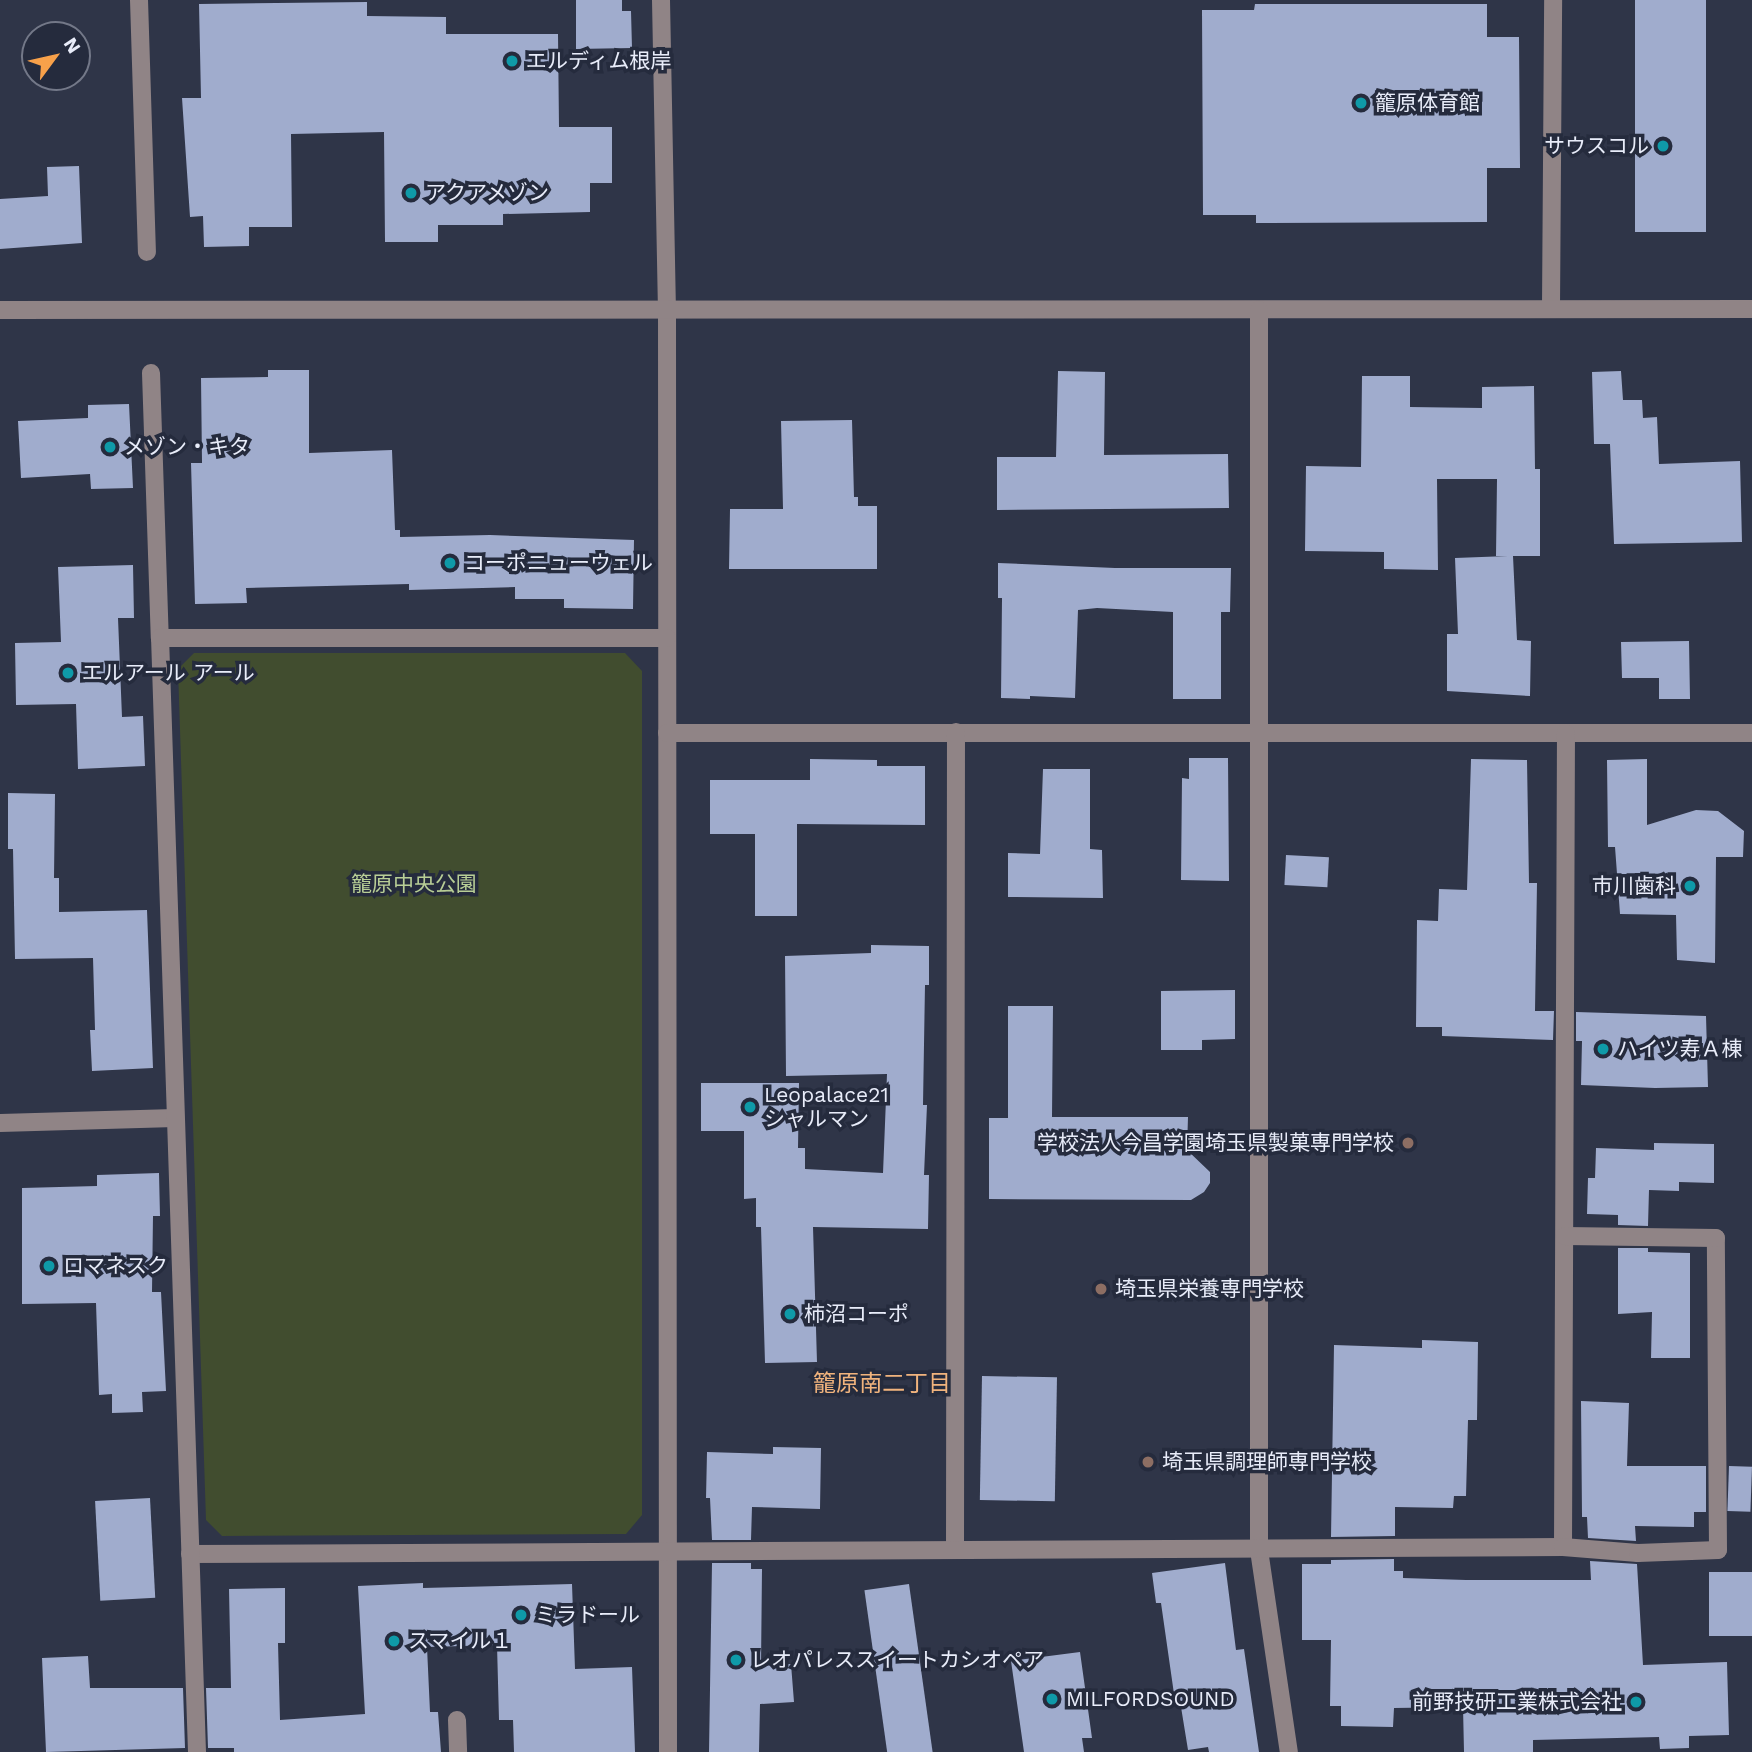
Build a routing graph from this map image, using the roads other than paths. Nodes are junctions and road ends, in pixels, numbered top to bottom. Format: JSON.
{"nodes":[{"id":1,"x":139,"y":0,"type":"edge"},
{"id":2,"x":661,"y":0,"type":"edge"},
{"id":3,"x":1553,"y":0,"type":"edge"},
{"id":4,"x":147,"y":252,"type":"dead end"},
{"id":5,"x":1551,"y":307,"type":"junction"},
{"id":6,"x":1752,"y":309,"type":"edge"},
{"id":7,"x":0,"y":310,"type":"edge"},
{"id":8,"x":1259,"y":310,"type":"junction"},
{"id":9,"x":667,"y":311,"type":"junction"},
{"id":10,"x":151,"y":373,"type":"dead end"},
{"id":11,"x":160,"y":638,"type":"junction"},
{"id":12,"x":667,"y":638,"type":"junction"},
{"id":13,"x":667,"y":733,"type":"junction"},
{"id":14,"x":956,"y":733,"type":"junction"},
{"id":15,"x":1259,"y":733,"type":"junction"},
{"id":16,"x":1566,"y":733,"type":"junction"},
{"id":17,"x":1752,"y":733,"type":"edge"},
{"id":18,"x":175,"y":1118,"type":"junction"},
{"id":19,"x":0,"y":1123,"type":"edge"},
{"id":20,"x":1565,"y":1236,"type":"junction"},
{"id":21,"x":1563,"y":1547,"type":"junction"},
{"id":22,"x":955,"y":1549,"type":"junction"},
{"id":23,"x":1259,"y":1550,"type":"junction"},
{"id":24,"x":668,"y":1551,"type":"junction"},
{"id":25,"x":190,"y":1554,"type":"junction"},
{"id":26,"x":457,"y":1720,"type":"dead end"},
{"id":27,"x":197,"y":1752,"type":"edge"},
{"id":28,"x":458,"y":1752,"type":"edge"},
{"id":29,"x":667,"y":1752,"type":"edge"},
{"id":30,"x":1289,"y":1752,"type":"edge"}],
"edges":[{"from":1,"to":4,"type":"street"},
{"from":2,"to":9,"type":"street"},
{"from":3,"to":5,"type":"street"},
{"from":5,"to":6,"type":"street"},
{"from":5,"to":8,"type":"street"},
{"from":7,"to":9,"type":"street"},
{"from":8,"to":9,"type":"street"},
{"from":8,"to":15,"type":"street"},
{"from":9,"to":12,"type":"street"},
{"from":10,"to":11,"type":"street"},
{"from":11,"to":12,"type":"street"},
{"from":11,"to":18,"type":"street"},
{"from":12,"to":13,"type":"street"},
{"from":13,"to":14,"type":"street"},
{"from":13,"to":24,"type":"street"},
{"from":14,"to":15,"type":"street"},
{"from":14,"to":22,"type":"street"},
{"from":15,"to":16,"type":"street"},
{"from":15,"to":23,"type":"street"},
{"from":16,"to":17,"type":"street"},
{"from":16,"to":20,"type":"street"},
{"from":18,"to":19,"type":"street"},
{"from":18,"to":25,"type":"street"},
{"from":20,"to":21,"type":"street"},
{"from":20,"to":21,"type":"street"},
{"from":21,"to":23,"type":"street"},
{"from":22,"to":23,"type":"street"},
{"from":22,"to":24,"type":"street"},
{"from":23,"to":30,"type":"street"},
{"from":24,"to":25,"type":"street"},
{"from":24,"to":29,"type":"street"},
{"from":25,"to":27,"type":"street"},
{"from":26,"to":28,"type":"street"}]}
